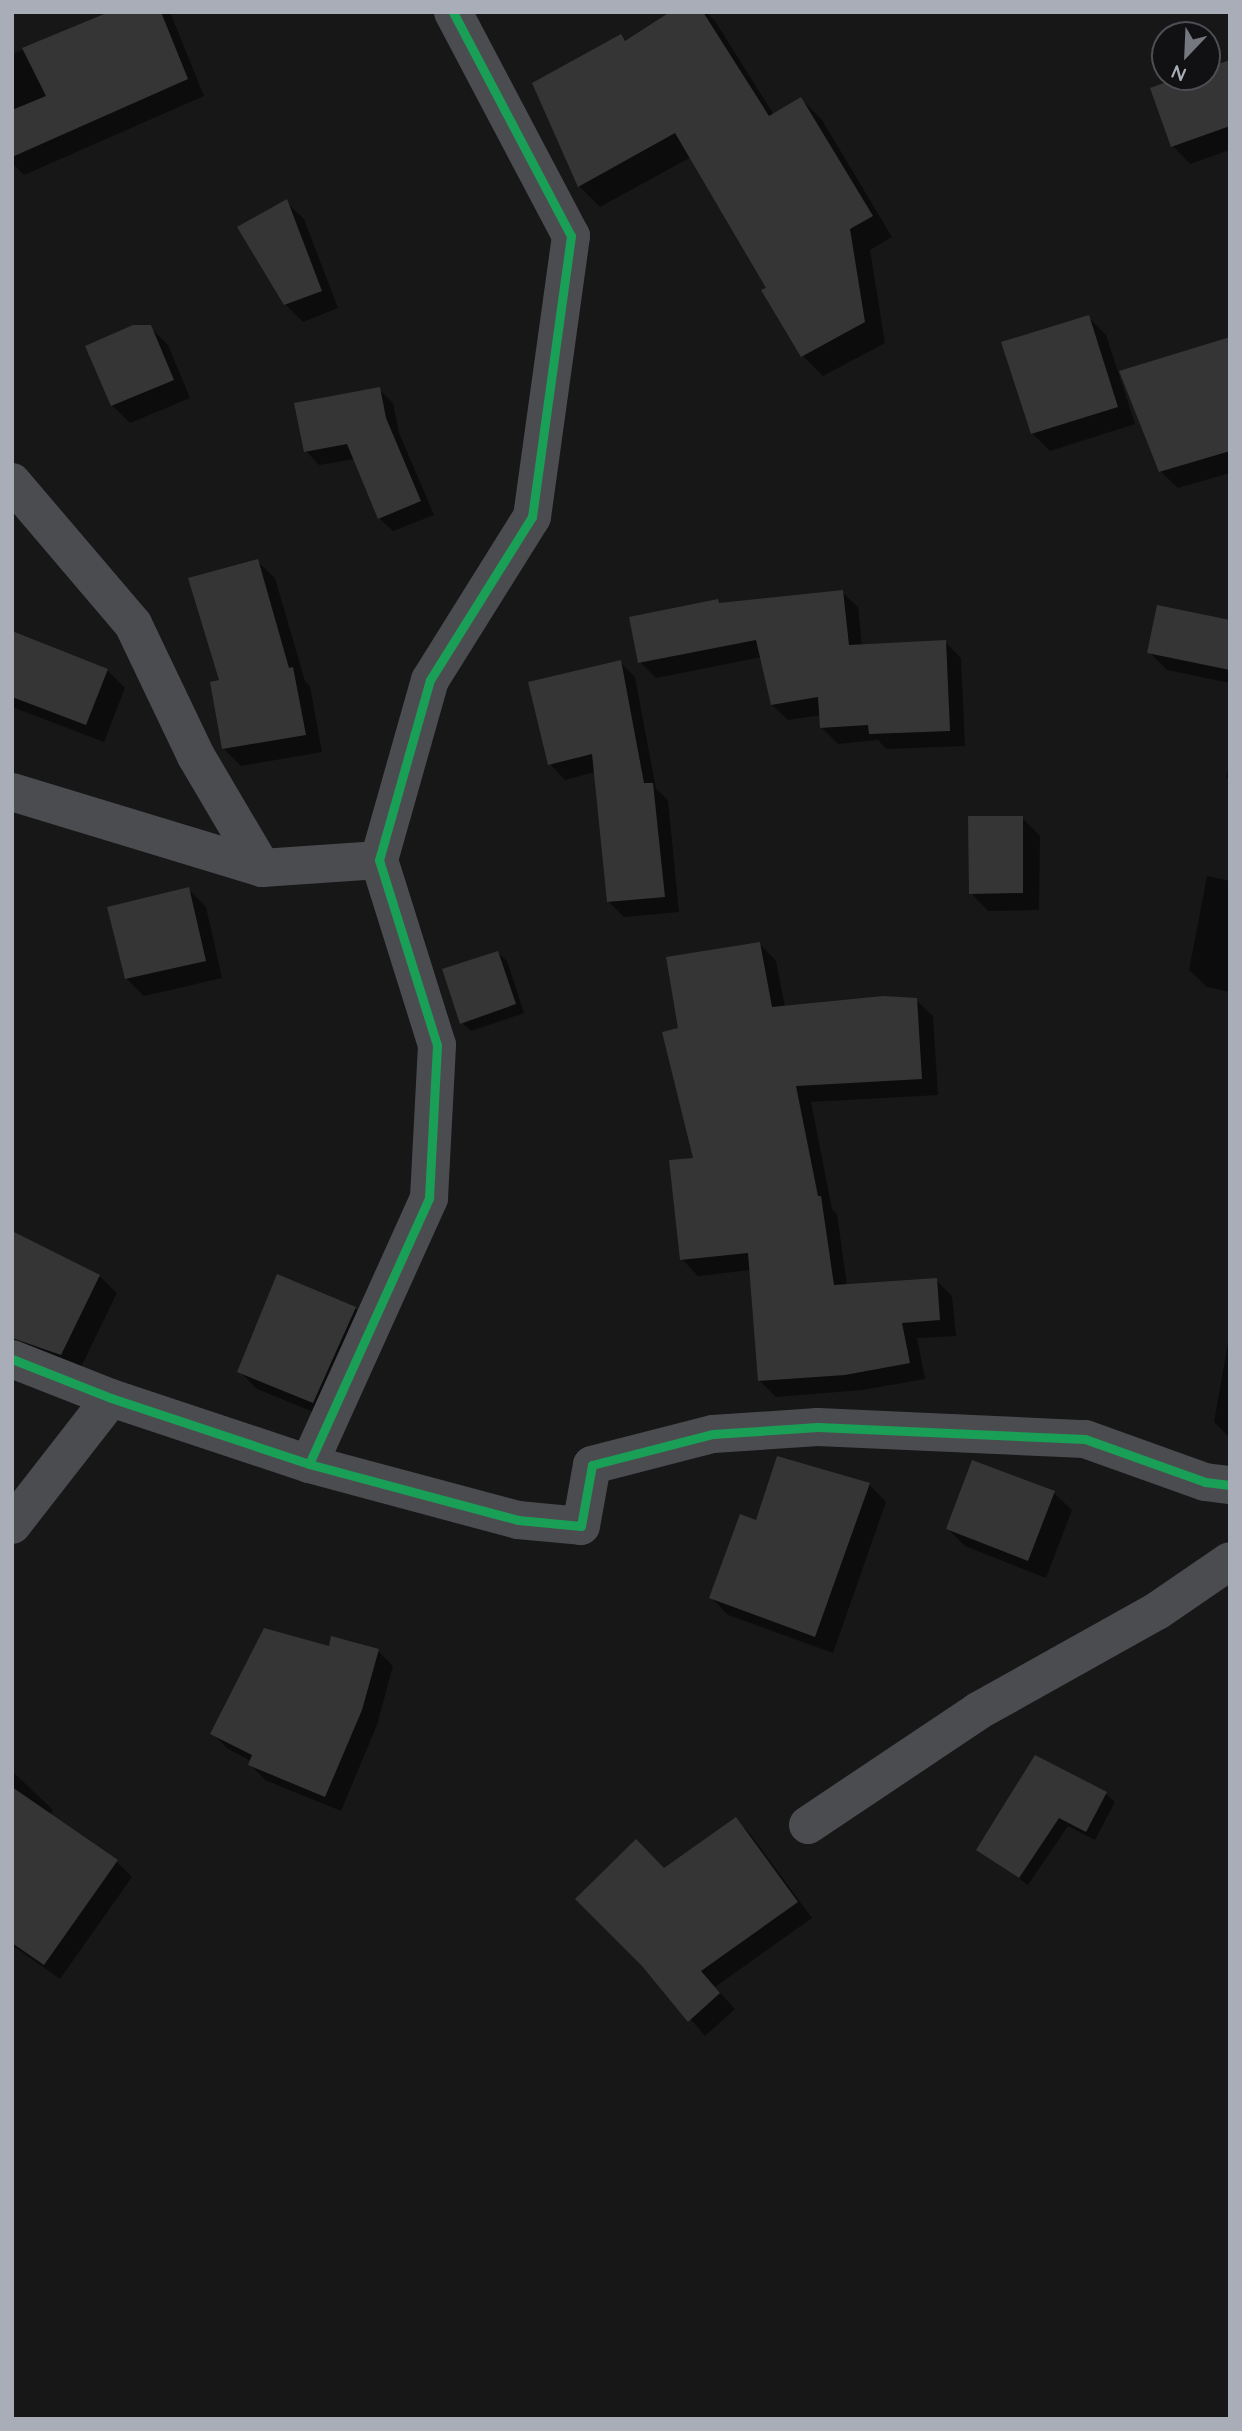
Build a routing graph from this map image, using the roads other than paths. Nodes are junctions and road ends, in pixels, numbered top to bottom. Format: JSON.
{"nodes":[{"id":1,"x":453,"y":12,"type":"edge"},
{"id":2,"x":12,"y":482,"type":"edge"},
{"id":3,"x":12,"y":792,"type":"edge"},
{"id":4,"x":379,"y":860,"type":"junction"},
{"id":5,"x":262,"y":868,"type":"junction"},
{"id":6,"x":12,"y":1359,"type":"edge"},
{"id":7,"x":111,"y":1398,"type":"junction"},
{"id":8,"x":309,"y":1464,"type":"junction"},
{"id":9,"x":1230,"y":1485,"type":"edge"},
{"id":10,"x":12,"y":1525,"type":"edge"},
{"id":11,"x":1230,"y":1561,"type":"edge"},
{"id":12,"x":808,"y":1825,"type":"dead end"}],
"edges":[{"from":1,"to":4,"type":"street"},
{"from":2,"to":5,"type":"street"},
{"from":3,"to":5,"type":"street"},
{"from":4,"to":5,"type":"street"},
{"from":4,"to":8,"type":"street"},
{"from":6,"to":7,"type":"street"},
{"from":7,"to":8,"type":"street"},
{"from":7,"to":10,"type":"street"},
{"from":8,"to":9,"type":"street"},
{"from":11,"to":12,"type":"street"}]}
